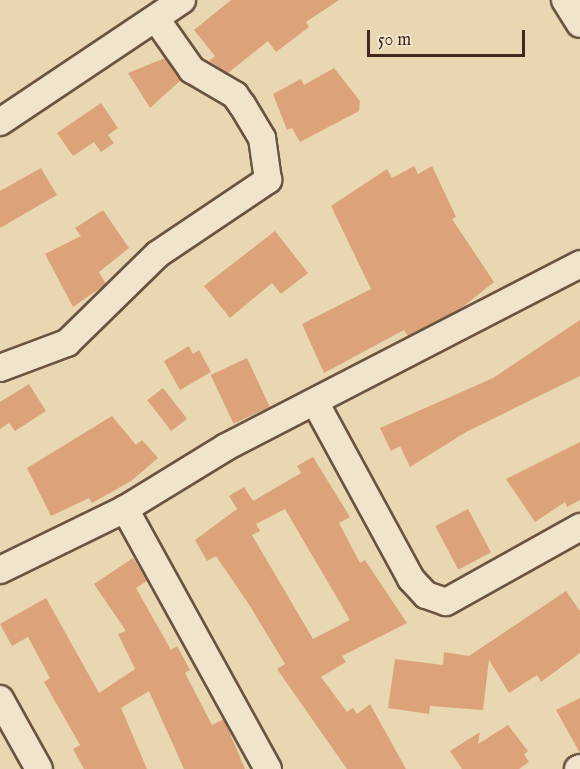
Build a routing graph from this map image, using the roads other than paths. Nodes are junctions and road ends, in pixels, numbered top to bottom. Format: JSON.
{"nodes":[{"id":1,"x":182,"y":0,"type":"edge"},
{"id":2,"x":565,"y":0,"type":"edge"},
{"id":3,"x":156,"y":19,"type":"junction"},
{"id":4,"x":580,"y":24,"type":"edge"},
{"id":5,"x":0,"y":122,"type":"edge"},
{"id":6,"x":580,"y":264,"type":"edge"},
{"id":7,"x":0,"y":368,"type":"edge"},
{"id":8,"x":315,"y":402,"type":"junction"},
{"id":9,"x":125,"y":508,"type":"junction"},
{"id":10,"x":580,"y":527,"type":"edge"},
{"id":11,"x":0,"y":570,"type":"edge"},
{"id":12,"x":0,"y":699,"type":"edge"},
{"id":13,"x":39,"y":769,"type":"edge"},
{"id":14,"x":268,"y":769,"type":"edge"}],
"edges":[{"from":1,"to":3,"type":"street"},
{"from":2,"to":4,"type":"street"},
{"from":3,"to":5,"type":"street"},
{"from":3,"to":7,"type":"street"},
{"from":6,"to":8,"type":"street"},
{"from":8,"to":9,"type":"street"},
{"from":8,"to":10,"type":"street"},
{"from":9,"to":11,"type":"street"},
{"from":9,"to":14,"type":"street"},
{"from":12,"to":13,"type":"street"}]}
